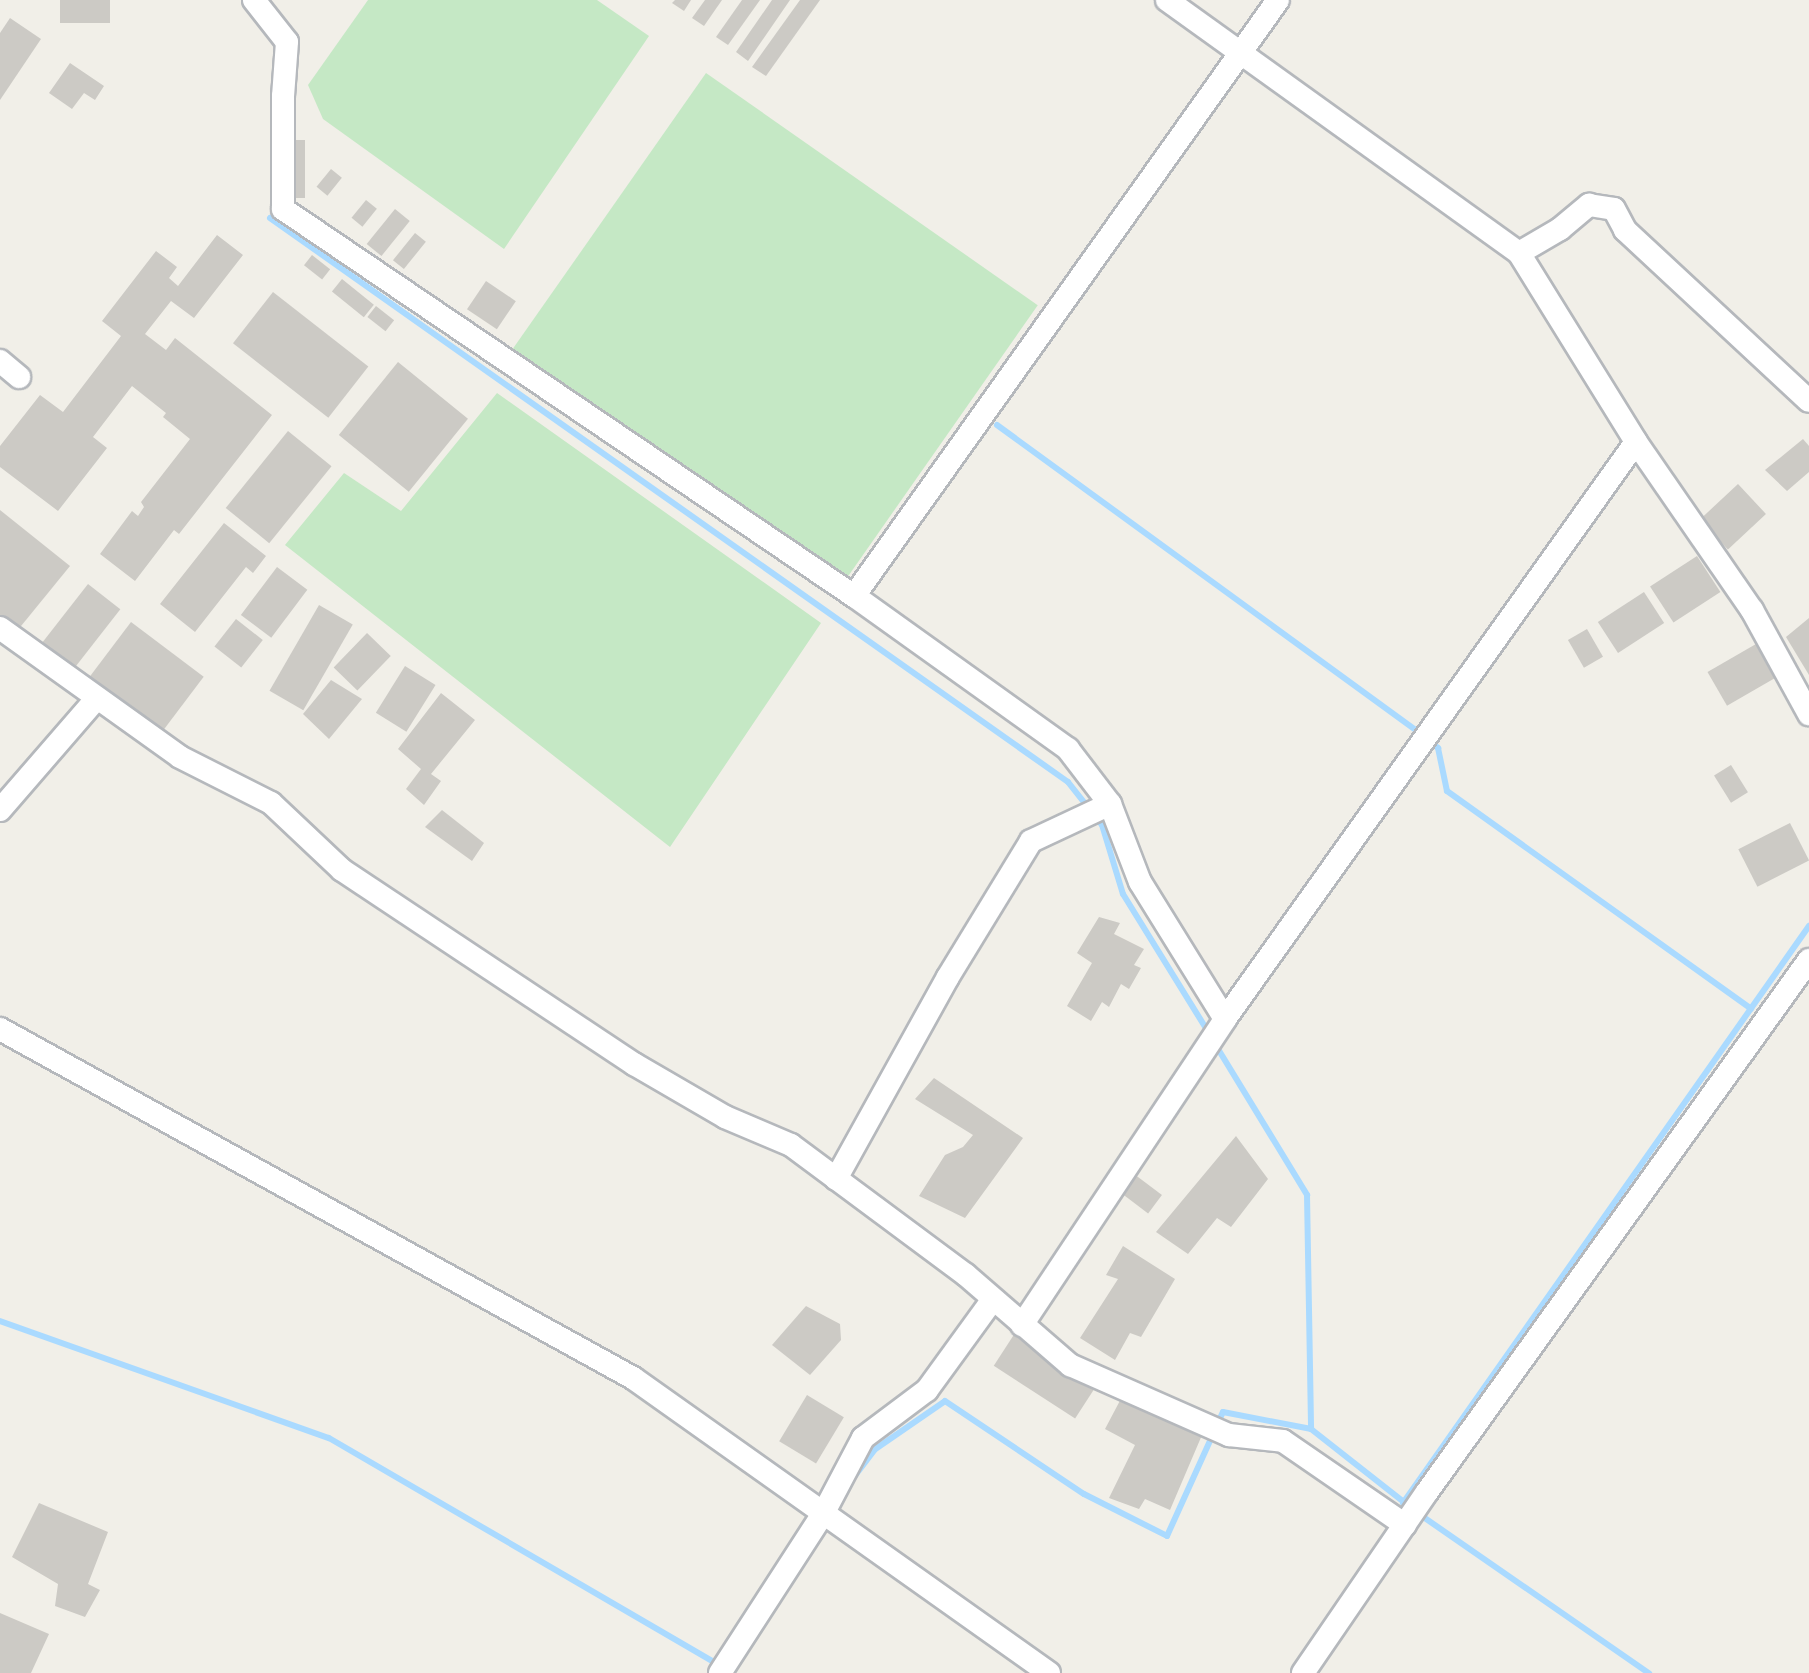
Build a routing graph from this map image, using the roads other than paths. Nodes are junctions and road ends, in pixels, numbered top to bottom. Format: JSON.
{"nodes":[{"id":1,"x":254,"y":0,"type":"edge"},
{"id":2,"x":1167,"y":0,"type":"edge"},
{"id":3,"x":1278,"y":0,"type":"edge"},
{"id":4,"x":1239,"y":54,"type":"junction"},
{"id":5,"x":1519,"y":253,"type":"junction"},
{"id":6,"x":0,"y":361,"type":"edge"},
{"id":7,"x":19,"y":377,"type":"dead end"},
{"id":8,"x":1809,"y":401,"type":"edge"},
{"id":9,"x":1636,"y":442,"type":"junction"},
{"id":10,"x":854,"y":596,"type":"junction"},
{"id":11,"x":0,"y":628,"type":"edge"},
{"id":12,"x":96,"y":699,"type":"junction"},
{"id":13,"x":1809,"y":714,"type":"edge"},
{"id":14,"x":1110,"y":804,"type":"junction"},
{"id":15,"x":0,"y":810,"type":"edge"},
{"id":16,"x":1809,"y":960,"type":"edge"},
{"id":17,"x":1225,"y":1019,"type":"junction"},
{"id":18,"x":0,"y":1029,"type":"edge"},
{"id":19,"x":836,"y":1179,"type":"junction"},
{"id":20,"x":993,"y":1299,"type":"junction"},
{"id":21,"x":1022,"y":1325,"type":"junction"},
{"id":22,"x":823,"y":1514,"type":"junction"},
{"id":23,"x":1407,"y":1522,"type":"junction"},
{"id":24,"x":720,"y":1673,"type":"edge"},
{"id":25,"x":1049,"y":1673,"type":"edge"},
{"id":26,"x":1303,"y":1673,"type":"edge"}],
"edges":[{"from":1,"to":10,"type":"street"},
{"from":2,"to":4,"type":"street"},
{"from":3,"to":4,"type":"street"},
{"from":4,"to":5,"type":"street"},
{"from":4,"to":10,"type":"street"},
{"from":5,"to":8,"type":"street"},
{"from":5,"to":9,"type":"street"},
{"from":6,"to":7,"type":"street"},
{"from":9,"to":13,"type":"street"},
{"from":9,"to":17,"type":"street"},
{"from":10,"to":14,"type":"street"},
{"from":11,"to":12,"type":"street"},
{"from":12,"to":15,"type":"street"},
{"from":12,"to":19,"type":"street"},
{"from":14,"to":17,"type":"street"},
{"from":14,"to":19,"type":"street"},
{"from":16,"to":23,"type":"street"},
{"from":17,"to":21,"type":"street"},
{"from":18,"to":22,"type":"street"},
{"from":19,"to":20,"type":"street"},
{"from":20,"to":21,"type":"street"},
{"from":20,"to":22,"type":"street"},
{"from":21,"to":23,"type":"street"},
{"from":22,"to":24,"type":"street"},
{"from":22,"to":25,"type":"street"},
{"from":23,"to":26,"type":"street"}]}
